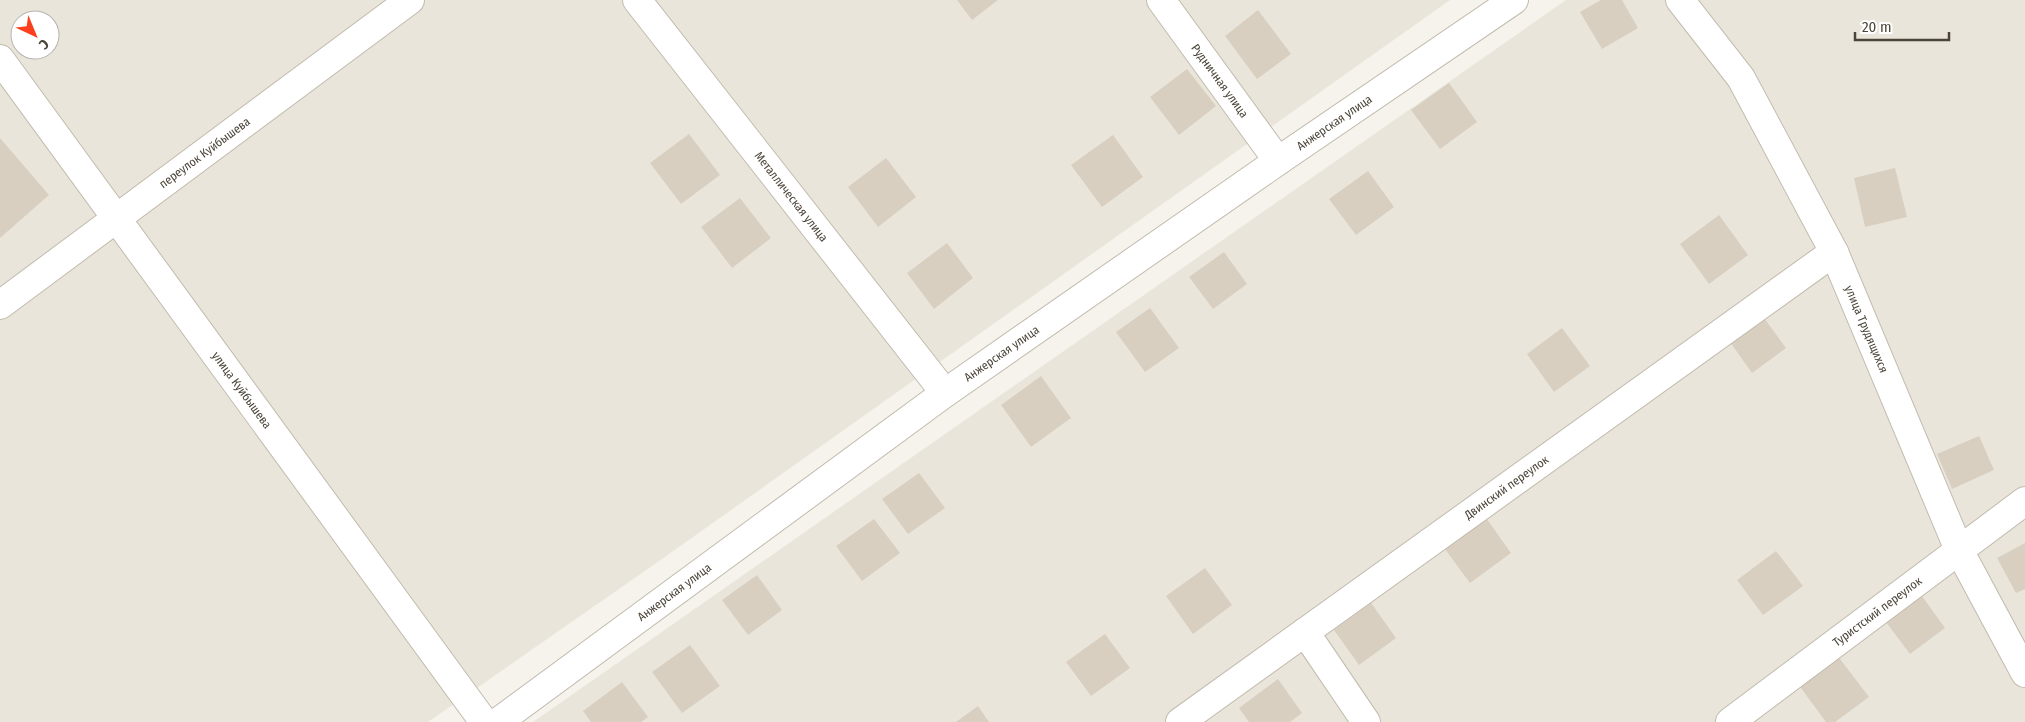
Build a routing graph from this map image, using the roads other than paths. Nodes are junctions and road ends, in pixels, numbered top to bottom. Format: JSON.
{"nodes":[{"id":1,"x":410,"y":0,"type":"edge"},
{"id":2,"x":637,"y":0,"type":"edge"},
{"id":3,"x":1161,"y":0,"type":"edge"},
{"id":4,"x":1514,"y":0,"type":"edge"},
{"id":5,"x":1680,"y":0,"type":"edge"},
{"id":6,"x":0,"y":59,"type":"edge"},
{"id":7,"x":1278,"y":161,"type":"junction"},
{"id":8,"x":117,"y":218,"type":"junction"},
{"id":9,"x":1834,"y":252,"type":"junction"},
{"id":10,"x":0,"y":305,"type":"edge"},
{"id":11,"x":945,"y":393,"type":"junction"},
{"id":12,"x":2025,"y":501,"type":"edge"},
{"id":13,"x":1958,"y":550,"type":"junction"},
{"id":14,"x":1305,"y":632,"type":"junction"},
{"id":15,"x":2025,"y":673,"type":"edge"},
{"id":16,"x":484,"y":722,"type":"edge"},
{"id":17,"x":498,"y":722,"type":"edge"},
{"id":18,"x":1180,"y":722,"type":"edge"},
{"id":19,"x":1366,"y":722,"type":"edge"},
{"id":20,"x":1730,"y":722,"type":"edge"}],
"edges":[{"from":1,"to":8,"type":"street","name":"переулок Куйбышева"},
{"from":2,"to":11,"type":"street","name":"Металлическая улица"},
{"from":3,"to":7,"type":"street","name":"Рудничная улица"},
{"from":4,"to":7,"type":"street","name":"Анжерская улица"},
{"from":5,"to":9,"type":"street","name":"улица Трудящихся"},
{"from":6,"to":8,"type":"street","name":"улица Куйбышева"},
{"from":7,"to":11,"type":"street","name":"Анжерская улица"},
{"from":8,"to":10,"type":"street","name":"переулок Куйбышева"},
{"from":8,"to":16,"type":"street","name":"улица Куйбышева"},
{"from":9,"to":13,"type":"street","name":"улица Трудящихся"},
{"from":9,"to":14,"type":"street","name":"Двинский переулок"},
{"from":11,"to":17,"type":"street","name":"Анжерская улица"},
{"from":12,"to":13,"type":"street","name":"Туристский переулок"},
{"from":13,"to":15,"type":"street","name":"улица Трудящихся"},
{"from":13,"to":20,"type":"street","name":"Туристский переулок"},
{"from":14,"to":18,"type":"street","name":"Двинский переулок"},
{"from":14,"to":19,"type":"street"}]}
